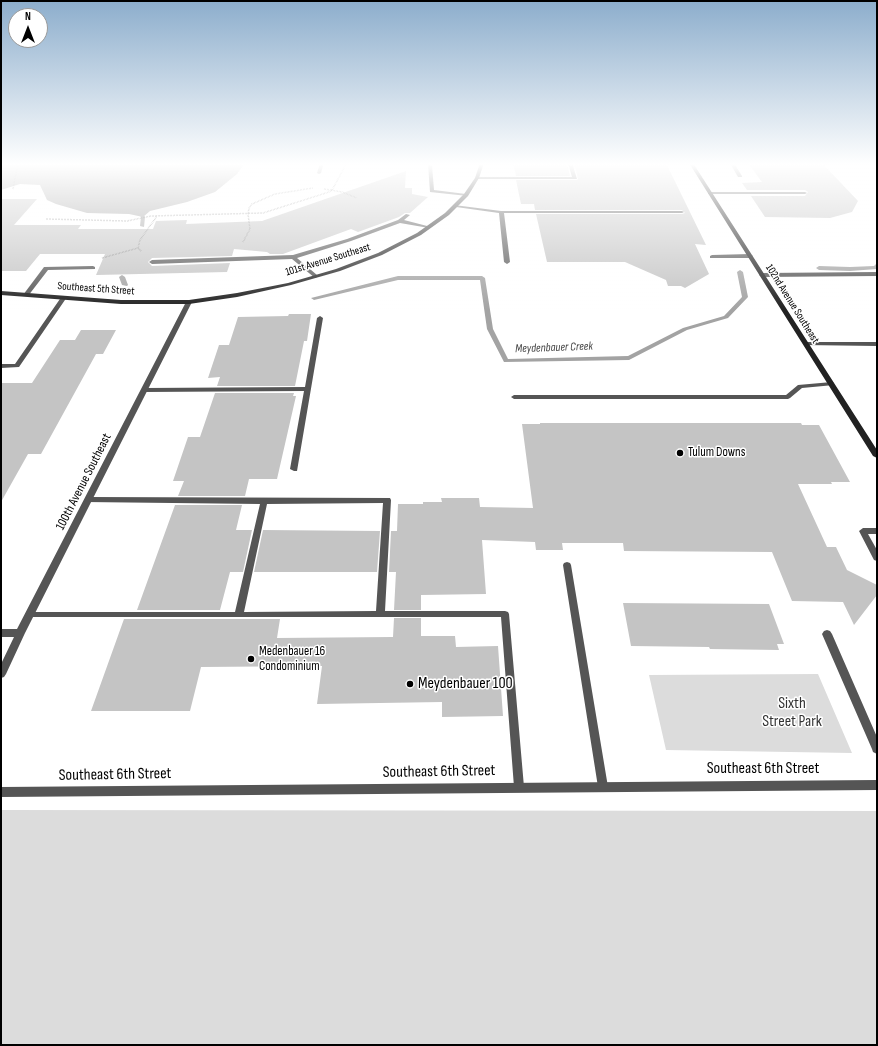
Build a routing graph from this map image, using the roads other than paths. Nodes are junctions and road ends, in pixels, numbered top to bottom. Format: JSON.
{"nodes":[{"id":1,"x":449,"y":212,"type":"edge"},
{"id":2,"x":501,"y":212,"type":"joint"},
{"id":3,"x":682,"y":212,"type":"dead end"},
{"id":4,"x":722,"y":212,"type":"edge"},
{"id":5,"x":408,"y":215,"type":"dead end"},
{"id":6,"x":400,"y":221,"type":"junction"},
{"id":7,"x":429,"y":227,"type":"junction"},
{"id":8,"x":712,"y":256,"type":"dead end"},
{"id":9,"x":750,"y":256,"type":"junction"},
{"id":10,"x":293,"y":258,"type":"junction"},
{"id":11,"x":152,"y":262,"type":"road end"},
{"id":12,"x":507,"y":262,"type":"dead end"},
{"id":13,"x":93,"y":268,"type":"road end"},
{"id":14,"x":877,"y":274,"type":"edge"},
{"id":15,"x":762,"y":275,"type":"junction"},
{"id":16,"x":315,"y":276,"type":"junction"},
{"id":17,"x":1,"y":293,"type":"edge"},
{"id":18,"x":26,"y":294,"type":"junction"},
{"id":19,"x":64,"y":297,"type":"junction"},
{"id":20,"x":189,"y":302,"type":"junction"},
{"id":21,"x":320,"y":318,"type":"dead end"},
{"id":22,"x":806,"y":344,"type":"junction"},
{"id":23,"x":877,"y":344,"type":"edge"},
{"id":24,"x":1,"y":366,"type":"edge"},
{"id":25,"x":832,"y":384,"type":"junction"},
{"id":26,"x":308,"y":389,"type":"junction"},
{"id":27,"x":144,"y":390,"type":"junction"},
{"id":28,"x":514,"y":397,"type":"dead end"},
{"id":29,"x":877,"y":456,"type":"edge"},
{"id":30,"x":294,"y":469,"type":"dead end"},
{"id":31,"x":88,"y":500,"type":"junction"},
{"id":32,"x":264,"y":501,"type":"junction"},
{"id":33,"x":877,"y":531,"type":"edge"},
{"id":34,"x":877,"y":558,"type":"edge"},
{"id":35,"x":567,"y":565,"type":"dead end"},
{"id":36,"x":29,"y":614,"type":"junction"},
{"id":37,"x":380,"y":614,"type":"junction"},
{"id":38,"x":239,"y":615,"type":"junction"},
{"id":39,"x":1,"y":633,"type":"edge"},
{"id":40,"x":20,"y":633,"type":"junction"},
{"id":41,"x":827,"y":634,"type":"dead end"},
{"id":42,"x":1,"y":674,"type":"edge"},
{"id":43,"x":877,"y":749,"type":"edge"},
{"id":44,"x":877,"y":784,"type":"edge"},
{"id":45,"x":519,"y":787,"type":"junction"},
{"id":46,"x":603,"y":787,"type":"junction"},
{"id":47,"x":1,"y":792,"type":"edge"}],
"edges":[{"from":1,"to":7,"type":"street","name":"101st Avenue Southeast"},
{"from":2,"to":3,"type":"street"},
{"from":2,"to":12,"type":"street"},
{"from":4,"to":9,"type":"street","name":"102nd Avenue Southeast"},
{"from":5,"to":6,"type":"street"},
{"from":6,"to":7,"type":"street"},
{"from":6,"to":10,"type":"street"},
{"from":7,"to":16,"type":"street","name":"101st Avenue Southeast"},
{"from":8,"to":9,"type":"street"},
{"from":9,"to":15,"type":"street","name":"102nd Avenue Southeast"},
{"from":10,"to":11,"type":"street"},
{"from":10,"to":16,"type":"street"},
{"from":13,"to":18,"type":"street"},
{"from":14,"to":15,"type":"street"},
{"from":15,"to":22,"type":"street","name":"102nd Avenue Southeast"},
{"from":16,"to":20,"type":"street","name":"101st Avenue Southeast"},
{"from":17,"to":18,"type":"street","name":"Southeast 5th Street"},
{"from":18,"to":19,"type":"street","name":"Southeast 5th Street"},
{"from":19,"to":20,"type":"street","name":"Southeast 5th Street"},
{"from":19,"to":24,"type":"street"},
{"from":20,"to":27,"type":"street","name":"100th Avenue Southeast"},
{"from":21,"to":26,"type":"street"},
{"from":22,"to":23,"type":"street"},
{"from":22,"to":25,"type":"street","name":"102nd Avenue Southeast"},
{"from":25,"to":28,"type":"street"},
{"from":25,"to":29,"type":"street","name":"102nd Avenue Southeast"},
{"from":26,"to":27,"type":"street"},
{"from":26,"to":30,"type":"street"},
{"from":27,"to":31,"type":"street","name":"100th Avenue Southeast"},
{"from":31,"to":32,"type":"street"},
{"from":31,"to":36,"type":"street","name":"100th Avenue Southeast"},
{"from":32,"to":37,"type":"street"},
{"from":32,"to":38,"type":"street"},
{"from":33,"to":34,"type":"street"},
{"from":35,"to":46,"type":"street"},
{"from":36,"to":38,"type":"street"},
{"from":36,"to":40,"type":"street","name":"100th Avenue Southeast"},
{"from":37,"to":38,"type":"street"},
{"from":37,"to":45,"type":"street"},
{"from":39,"to":40,"type":"street"},
{"from":40,"to":42,"type":"street","name":"100th Avenue Southeast"},
{"from":41,"to":43,"type":"street"},
{"from":44,"to":46,"type":"street","name":"Southeast 6th Street"},
{"from":45,"to":46,"type":"street","name":"Southeast 6th Street"},
{"from":45,"to":47,"type":"street","name":"Southeast 6th Street"}]}
